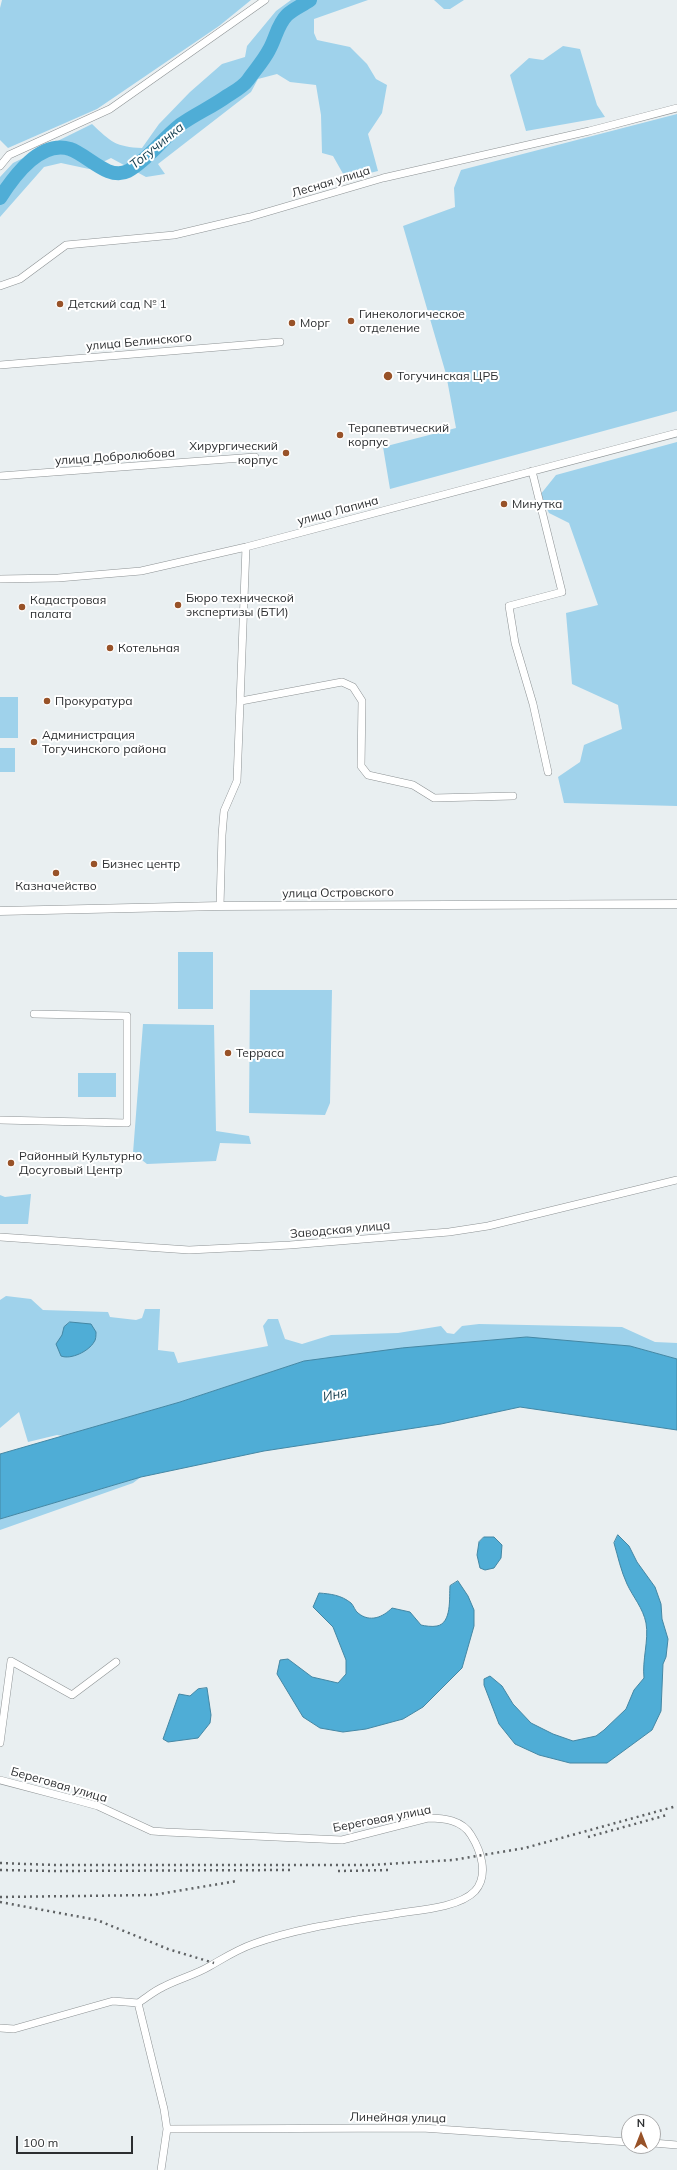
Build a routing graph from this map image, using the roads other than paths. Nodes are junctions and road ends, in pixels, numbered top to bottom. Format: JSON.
{"nodes":[{"id":1,"x":265,"y":0,"type":"edge"},
{"id":2,"x":677,"y":108,"type":"edge"},
{"id":3,"x":0,"y":166,"type":"edge"},
{"id":4,"x":0,"y":286,"type":"edge"},
{"id":5,"x":280,"y":342,"type":"dead end"},
{"id":6,"x":0,"y":365,"type":"edge"},
{"id":7,"x":677,"y":432,"type":"edge"},
{"id":8,"x":255,"y":457,"type":"dead end"},
{"id":9,"x":532,"y":471,"type":"junction"},
{"id":10,"x":0,"y":476,"type":"edge"},
{"id":11,"x":246,"y":547,"type":"junction"},
{"id":12,"x":0,"y":579,"type":"edge"},
{"id":13,"x":241,"y":701,"type":"junction"},
{"id":14,"x":548,"y":772,"type":"dead end"},
{"id":15,"x":513,"y":796,"type":"dead end"},
{"id":16,"x":677,"y":904,"type":"edge"},
{"id":17,"x":220,"y":906,"type":"junction"},
{"id":18,"x":0,"y":911,"type":"edge"},
{"id":19,"x":34,"y":1014,"type":"dead end"},
{"id":20,"x":0,"y":1120,"type":"edge"},
{"id":21,"x":677,"y":1180,"type":"edge"},
{"id":22,"x":0,"y":1237,"type":"edge"},
{"id":23,"x":116,"y":1662,"type":"dead end"},
{"id":24,"x":0,"y":1743,"type":"edge"},
{"id":25,"x":0,"y":1780,"type":"edge"},
{"id":26,"x":138,"y":2003,"type":"junction"},
{"id":27,"x":0,"y":2028,"type":"edge"},
{"id":28,"x":167,"y":2129,"type":"junction"},
{"id":29,"x":621,"y":2141,"type":"edge"},
{"id":30,"x":661,"y":2144,"type":"edge"},
{"id":31,"x":677,"y":2145,"type":"edge"},
{"id":32,"x":161,"y":2170,"type":"edge"}],
"edges":[{"from":1,"to":3,"type":"street"},
{"from":2,"to":4,"type":"street","name":"Лесная улица"},
{"from":5,"to":6,"type":"street","name":"улица Белинского"},
{"from":7,"to":9,"type":"street","name":"улица Лапина"},
{"from":8,"to":10,"type":"street","name":"улица Добролюбова"},
{"from":9,"to":11,"type":"street","name":"улица Лапина"},
{"from":9,"to":14,"type":"street"},
{"from":11,"to":12,"type":"street","name":"улица Лапина"},
{"from":11,"to":13,"type":"street"},
{"from":13,"to":15,"type":"street"},
{"from":13,"to":17,"type":"street"},
{"from":16,"to":17,"type":"street","name":"улица Островского"},
{"from":17,"to":18,"type":"street","name":"улица Островского"},
{"from":19,"to":20,"type":"street"},
{"from":21,"to":22,"type":"street","name":"Заводская улица"},
{"from":23,"to":24,"type":"street"},
{"from":25,"to":26,"type":"street","name":"Береговая улица"},
{"from":26,"to":27,"type":"street"},
{"from":26,"to":28,"type":"street"},
{"from":28,"to":29,"type":"street","name":"Линейная улица"},
{"from":28,"to":32,"type":"street"},
{"from":30,"to":31,"type":"street"}]}
